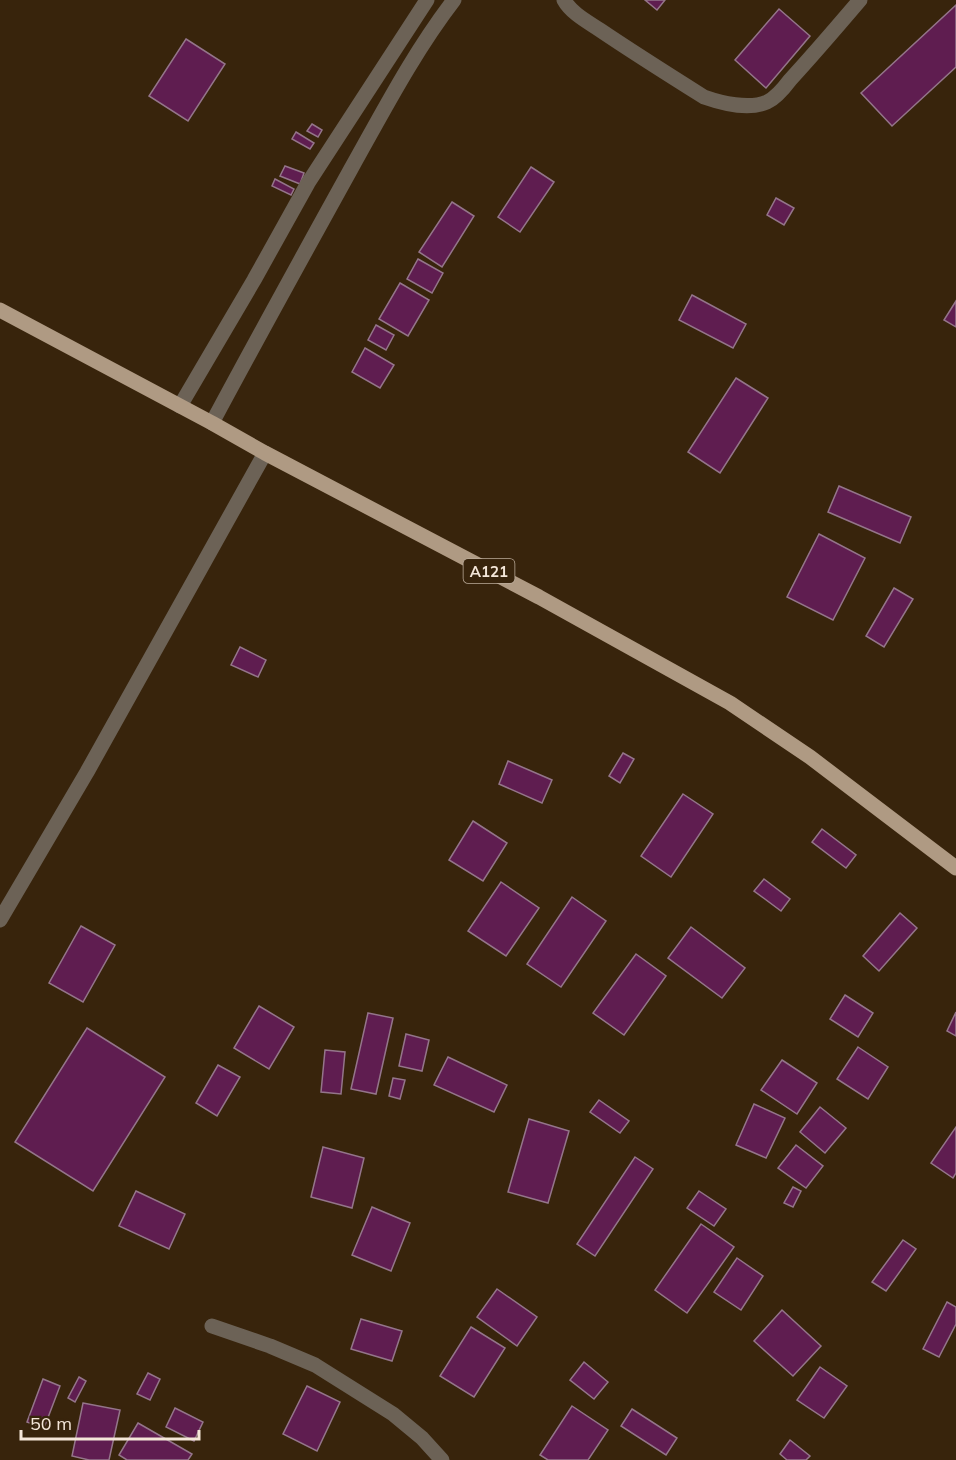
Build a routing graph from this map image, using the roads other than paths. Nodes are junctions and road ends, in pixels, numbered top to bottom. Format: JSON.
{"nodes":[{"id":1,"x":427,"y":0,"type":"edge"},
{"id":2,"x":454,"y":0,"type":"edge"},
{"id":3,"x":564,"y":0,"type":"edge"},
{"id":4,"x":860,"y":0,"type":"edge"},
{"id":5,"x":0,"y":310,"type":"edge"},
{"id":6,"x":180,"y":406,"type":"junction"},
{"id":7,"x":212,"y":423,"type":"junction"},
{"id":8,"x":265,"y":453,"type":"junction"},
{"id":9,"x":956,"y":868,"type":"edge"},
{"id":10,"x":0,"y":920,"type":"edge"},
{"id":11,"x":212,"y":1326,"type":"dead end"},
{"id":12,"x":442,"y":1460,"type":"edge"}],
"edges":[{"from":1,"to":6,"type":"street"},
{"from":2,"to":7,"type":"street"},
{"from":3,"to":4,"type":"street"},
{"from":5,"to":6,"type":"main road","number":"A121"},
{"from":6,"to":7,"type":"main road","number":"A121"},
{"from":7,"to":8,"type":"main road","number":"A121"},
{"from":8,"to":9,"type":"main road","number":"A121"},
{"from":8,"to":10,"type":"street"},
{"from":11,"to":12,"type":"street"}]}
